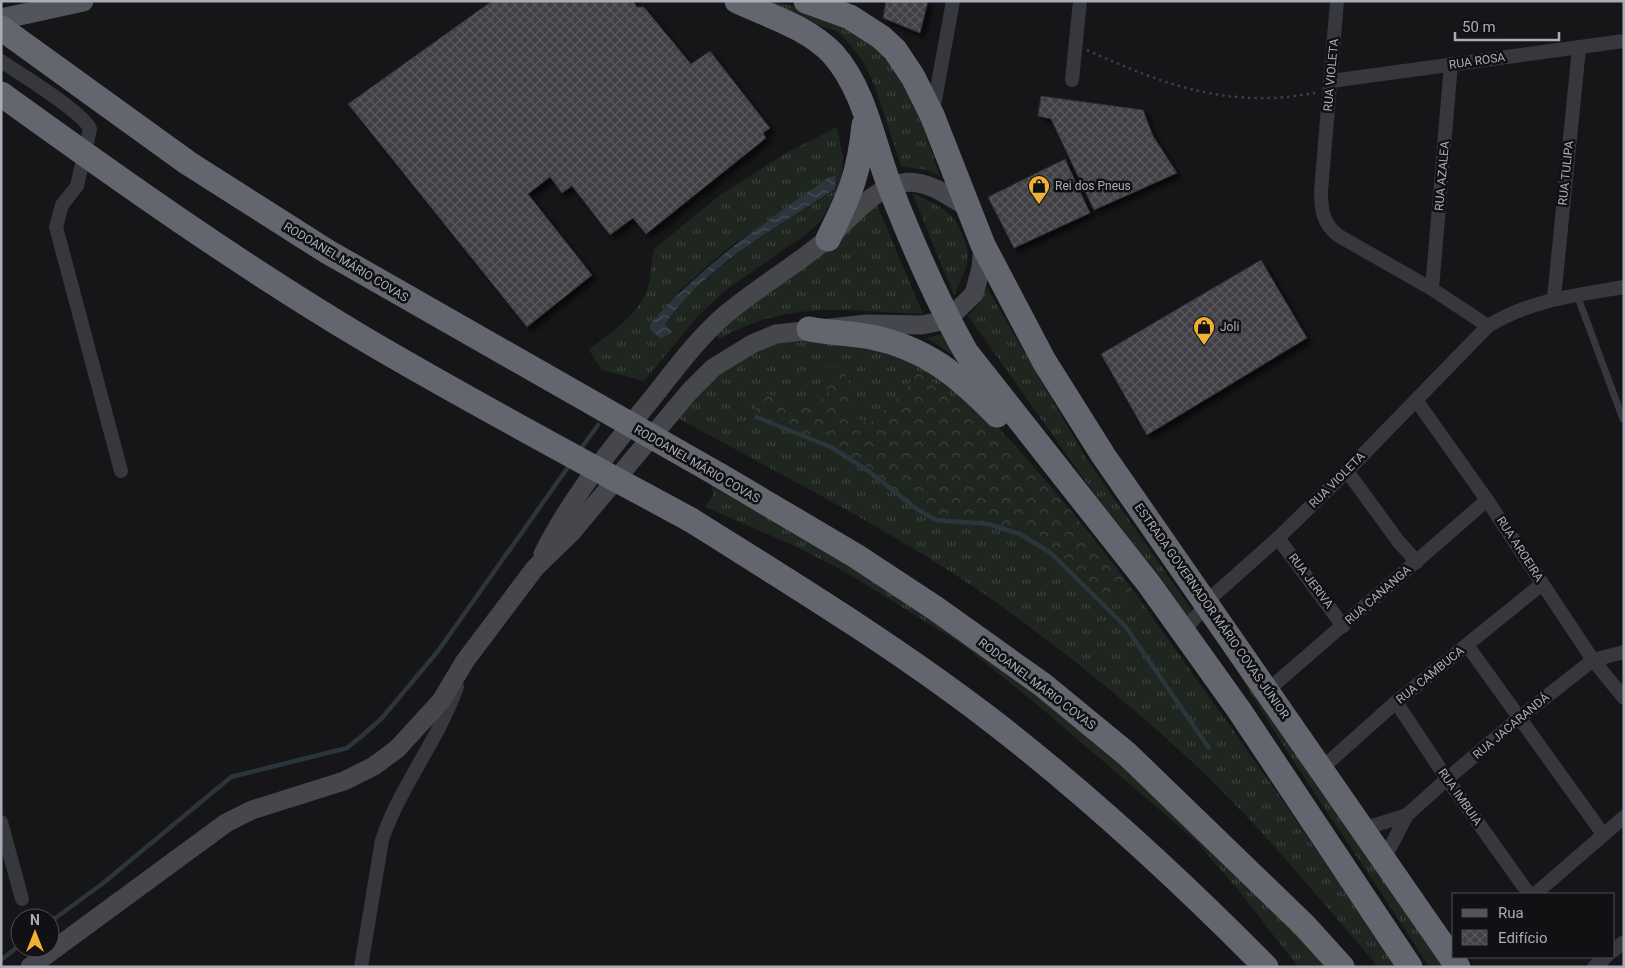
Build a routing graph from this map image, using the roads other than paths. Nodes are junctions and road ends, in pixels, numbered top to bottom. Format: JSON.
{"nodes":[{"id":1,"x":737,"y":1,"type":"edge"},
{"id":2,"x":953,"y":1,"type":"edge"},
{"id":3,"x":1080,"y":1,"type":"edge"},
{"id":4,"x":1338,"y":1,"type":"edge"},
{"id":5,"x":70,"y":2,"type":"edge"},
{"id":6,"x":817,"y":3,"type":"edge"},
{"id":7,"x":1,"y":19,"type":"edge"},
{"id":8,"x":1,"y":28,"type":"edge"},
{"id":9,"x":1624,"y":41,"type":"edge"},
{"id":10,"x":1579,"y":48,"type":"junction"},
{"id":11,"x":1,"y":61,"type":"edge"},
{"id":12,"x":1451,"y":64,"type":"junction"},
{"id":13,"x":1072,"y":80,"type":"dead end"},
{"id":14,"x":1331,"y":81,"type":"junction"},
{"id":15,"x":1,"y":94,"type":"edge"},
{"id":16,"x":932,"y":115,"type":"junction"},
{"id":17,"x":865,"y":117,"type":"junction"},
{"id":18,"x":889,"y":186,"type":"junction"},
{"id":19,"x":968,"y":208,"type":"junction"},
{"id":20,"x":828,"y":239,"type":"junction"},
{"id":21,"x":983,"y":245,"type":"junction"},
{"id":22,"x":1624,"y":287,"type":"edge"},
{"id":23,"x":1432,"y":289,"type":"junction"},
{"id":24,"x":1577,"y":295,"type":"junction"},
{"id":25,"x":1554,"y":298,"type":"junction"},
{"id":26,"x":947,"y":320,"type":"junction"},
{"id":27,"x":1488,"y":326,"type":"junction"},
{"id":28,"x":809,"y":329,"type":"junction"},
{"id":29,"x":1416,"y":400,"type":"junction"},
{"id":30,"x":1623,"y":419,"type":"edge"},
{"id":31,"x":121,"y":470,"type":"dead end"},
{"id":32,"x":1347,"y":471,"type":"junction"},
{"id":33,"x":1075,"y":489,"type":"junction"},
{"id":34,"x":1487,"y":500,"type":"junction"},
{"id":35,"x":1278,"y":538,"type":"junction"},
{"id":36,"x":1417,"y":562,"type":"junction"},
{"id":37,"x":535,"y":568,"type":"junction"},
{"id":38,"x":1542,"y":584,"type":"junction"},
{"id":39,"x":1208,"y":603,"type":"junction"},
{"id":40,"x":1343,"y":626,"type":"junction"},
{"id":41,"x":1183,"y":632,"type":"junction"},
{"id":42,"x":1467,"y":645,"type":"junction"},
{"id":43,"x":1624,"y":652,"type":"edge"},
{"id":44,"x":1593,"y":660,"type":"junction"},
{"id":45,"x":466,"y":661,"type":"junction"},
{"id":46,"x":1268,"y":690,"type":"junction"},
{"id":47,"x":1624,"y":698,"type":"edge"},
{"id":48,"x":1396,"y":702,"type":"junction"},
{"id":49,"x":1518,"y":719,"type":"junction"},
{"id":50,"x":1321,"y":769,"type":"junction"},
{"id":51,"x":1447,"y":779,"type":"junction"},
{"id":52,"x":1407,"y":815,"type":"junction"},
{"id":53,"x":1624,"y":817,"type":"edge"},
{"id":54,"x":1,"y":822,"type":"edge"},
{"id":55,"x":1363,"y":829,"type":"junction"},
{"id":56,"x":1603,"y":834,"type":"junction"},
{"id":57,"x":1384,"y":859,"type":"junction"},
{"id":58,"x":1528,"y":893,"type":"edge"},
{"id":59,"x":1536,"y":893,"type":"edge"},
{"id":60,"x":22,"y":898,"type":"dead end"},
{"id":61,"x":1452,"y":951,"type":"edge"},
{"id":62,"x":1605,"y":958,"type":"edge"},
{"id":63,"x":30,"y":967,"type":"edge"},
{"id":64,"x":362,"y":967,"type":"edge"},
{"id":65,"x":1266,"y":967,"type":"edge"},
{"id":66,"x":1342,"y":967,"type":"edge"},
{"id":67,"x":1410,"y":967,"type":"edge"},
{"id":68,"x":1594,"y":967,"type":"edge"}],
"edges":[{"from":1,"to":17,"type":"highway"},
{"from":2,"to":16,"type":"street"},
{"from":3,"to":13,"type":"street"},
{"from":4,"to":14,"type":"street","name":"RUA VIOLETA"},
{"from":5,"to":7,"type":"main road"},
{"from":6,"to":16,"type":"highway","name":"ESTRADA GOVERNADOR MÁRIO COVAS JÚNIOR"},
{"from":8,"to":66,"type":"highway","name":"RODOANEL MÁRIO COVAS","bridge":true},
{"from":9,"to":10,"type":"street","name":"RUA ROSA"},
{"from":10,"to":12,"type":"street","name":"RUA ROSA"},
{"from":10,"to":25,"type":"street","name":"RUA TULIPA"},
{"from":11,"to":31,"type":"street"},
{"from":12,"to":14,"type":"street","name":"RUA ROSA"},
{"from":12,"to":23,"type":"street","name":"RUA AZALEA"},
{"from":14,"to":23,"type":"street","name":"RUA VIOLETA"},
{"from":15,"to":65,"type":"highway","bridge":true},
{"from":16,"to":19,"type":"highway","name":"ESTRADA GOVERNADOR MÁRIO COVAS JÚNIOR"},
{"from":17,"to":18,"type":"highway"},
{"from":17,"to":20,"type":"highway"},
{"from":18,"to":19,"type":"main road"},
{"from":18,"to":20,"type":"main road"},
{"from":18,"to":26,"type":"highway"},
{"from":19,"to":21,"type":"highway","name":"ESTRADA GOVERNADOR MÁRIO COVAS JÚNIOR"},
{"from":20,"to":37,"type":"main road"},
{"from":21,"to":26,"type":"main road"},
{"from":21,"to":39,"type":"highway","name":"ESTRADA GOVERNADOR MÁRIO COVAS JÚNIOR"},
{"from":22,"to":24,"type":"street","name":"RUA VIOLETA"},
{"from":23,"to":27,"type":"street","name":"RUA VIOLETA"},
{"from":24,"to":25,"type":"street","name":"RUA VIOLETA"},
{"from":24,"to":30,"type":"lane"},
{"from":25,"to":27,"type":"street","name":"RUA VIOLETA"},
{"from":26,"to":28,"type":"main road"},
{"from":26,"to":33,"type":"highway"},
{"from":27,"to":29,"type":"street","name":"RUA VIOLETA"},
{"from":28,"to":33,"type":"highway"},
{"from":28,"to":37,"type":"main road"},
{"from":29,"to":32,"type":"street","name":"RUA VIOLETA"},
{"from":29,"to":34,"type":"street","name":"RUA AROEIRA"},
{"from":32,"to":35,"type":"street","name":"RUA VIOLETA"},
{"from":32,"to":36,"type":"street"},
{"from":33,"to":41,"type":"highway"},
{"from":34,"to":36,"type":"street","name":"RUA CANANGA"},
{"from":34,"to":38,"type":"street","name":"RUA AROEIRA"},
{"from":35,"to":39,"type":"street","name":"RUA VIOLETA"},
{"from":35,"to":40,"type":"street","name":"RUA JERIVA"},
{"from":36,"to":40,"type":"street","name":"RUA CANANGA"},
{"from":37,"to":45,"type":"main road"},
{"from":38,"to":42,"type":"street","name":"RUA CAMBUCA"},
{"from":38,"to":44,"type":"street","name":"RUA AROEIRA"},
{"from":39,"to":41,"type":"street","name":"RUA VIOLETA"},
{"from":39,"to":46,"type":"highway","name":"ESTRADA GOVERNADOR MÁRIO COVAS JÚNIOR"},
{"from":40,"to":46,"type":"street","name":"RUA CANANGA"},
{"from":41,"to":67,"type":"highway"},
{"from":42,"to":48,"type":"street","name":"RUA CAMBUCA"},
{"from":42,"to":49,"type":"street"},
{"from":43,"to":44,"type":"street","name":"RUA JACARANDÁ"},
{"from":44,"to":47,"type":"street","name":"RUA AROEIRA"},
{"from":44,"to":49,"type":"street","name":"RUA JACARANDÁ"},
{"from":45,"to":63,"type":"main road"},
{"from":45,"to":64,"type":"street"},
{"from":46,"to":50,"type":"highway","name":"ESTRADA GOVERNADOR MÁRIO COVAS JÚNIOR"},
{"from":48,"to":50,"type":"street","name":"RUA CAMBUCA"},
{"from":48,"to":51,"type":"street","name":"RUA IMBUIA"},
{"from":49,"to":51,"type":"street","name":"RUA JACARANDÁ"},
{"from":49,"to":56,"type":"street"},
{"from":50,"to":55,"type":"highway","name":"ESTRADA GOVERNADOR MÁRIO COVAS JÚNIOR"},
{"from":51,"to":52,"type":"street","name":"RUA JACARANDÁ"},
{"from":51,"to":58,"type":"street","name":"RUA IMBUIA"},
{"from":52,"to":55,"type":"street","name":"RUA JACARANDÁ"},
{"from":52,"to":57,"type":"street","name":"RUA JACARANDÁ"},
{"from":53,"to":56,"type":"street"},
{"from":54,"to":60,"type":"street"},
{"from":55,"to":57,"type":"highway","name":"ESTRADA GOVERNADOR MÁRIO COVAS JÚNIOR"},
{"from":56,"to":59,"type":"street"},
{"from":57,"to":61,"type":"highway","name":"ESTRADA GOVERNADOR MÁRIO COVAS JÚNIOR"},
{"from":62,"to":68,"type":"street"}]}
